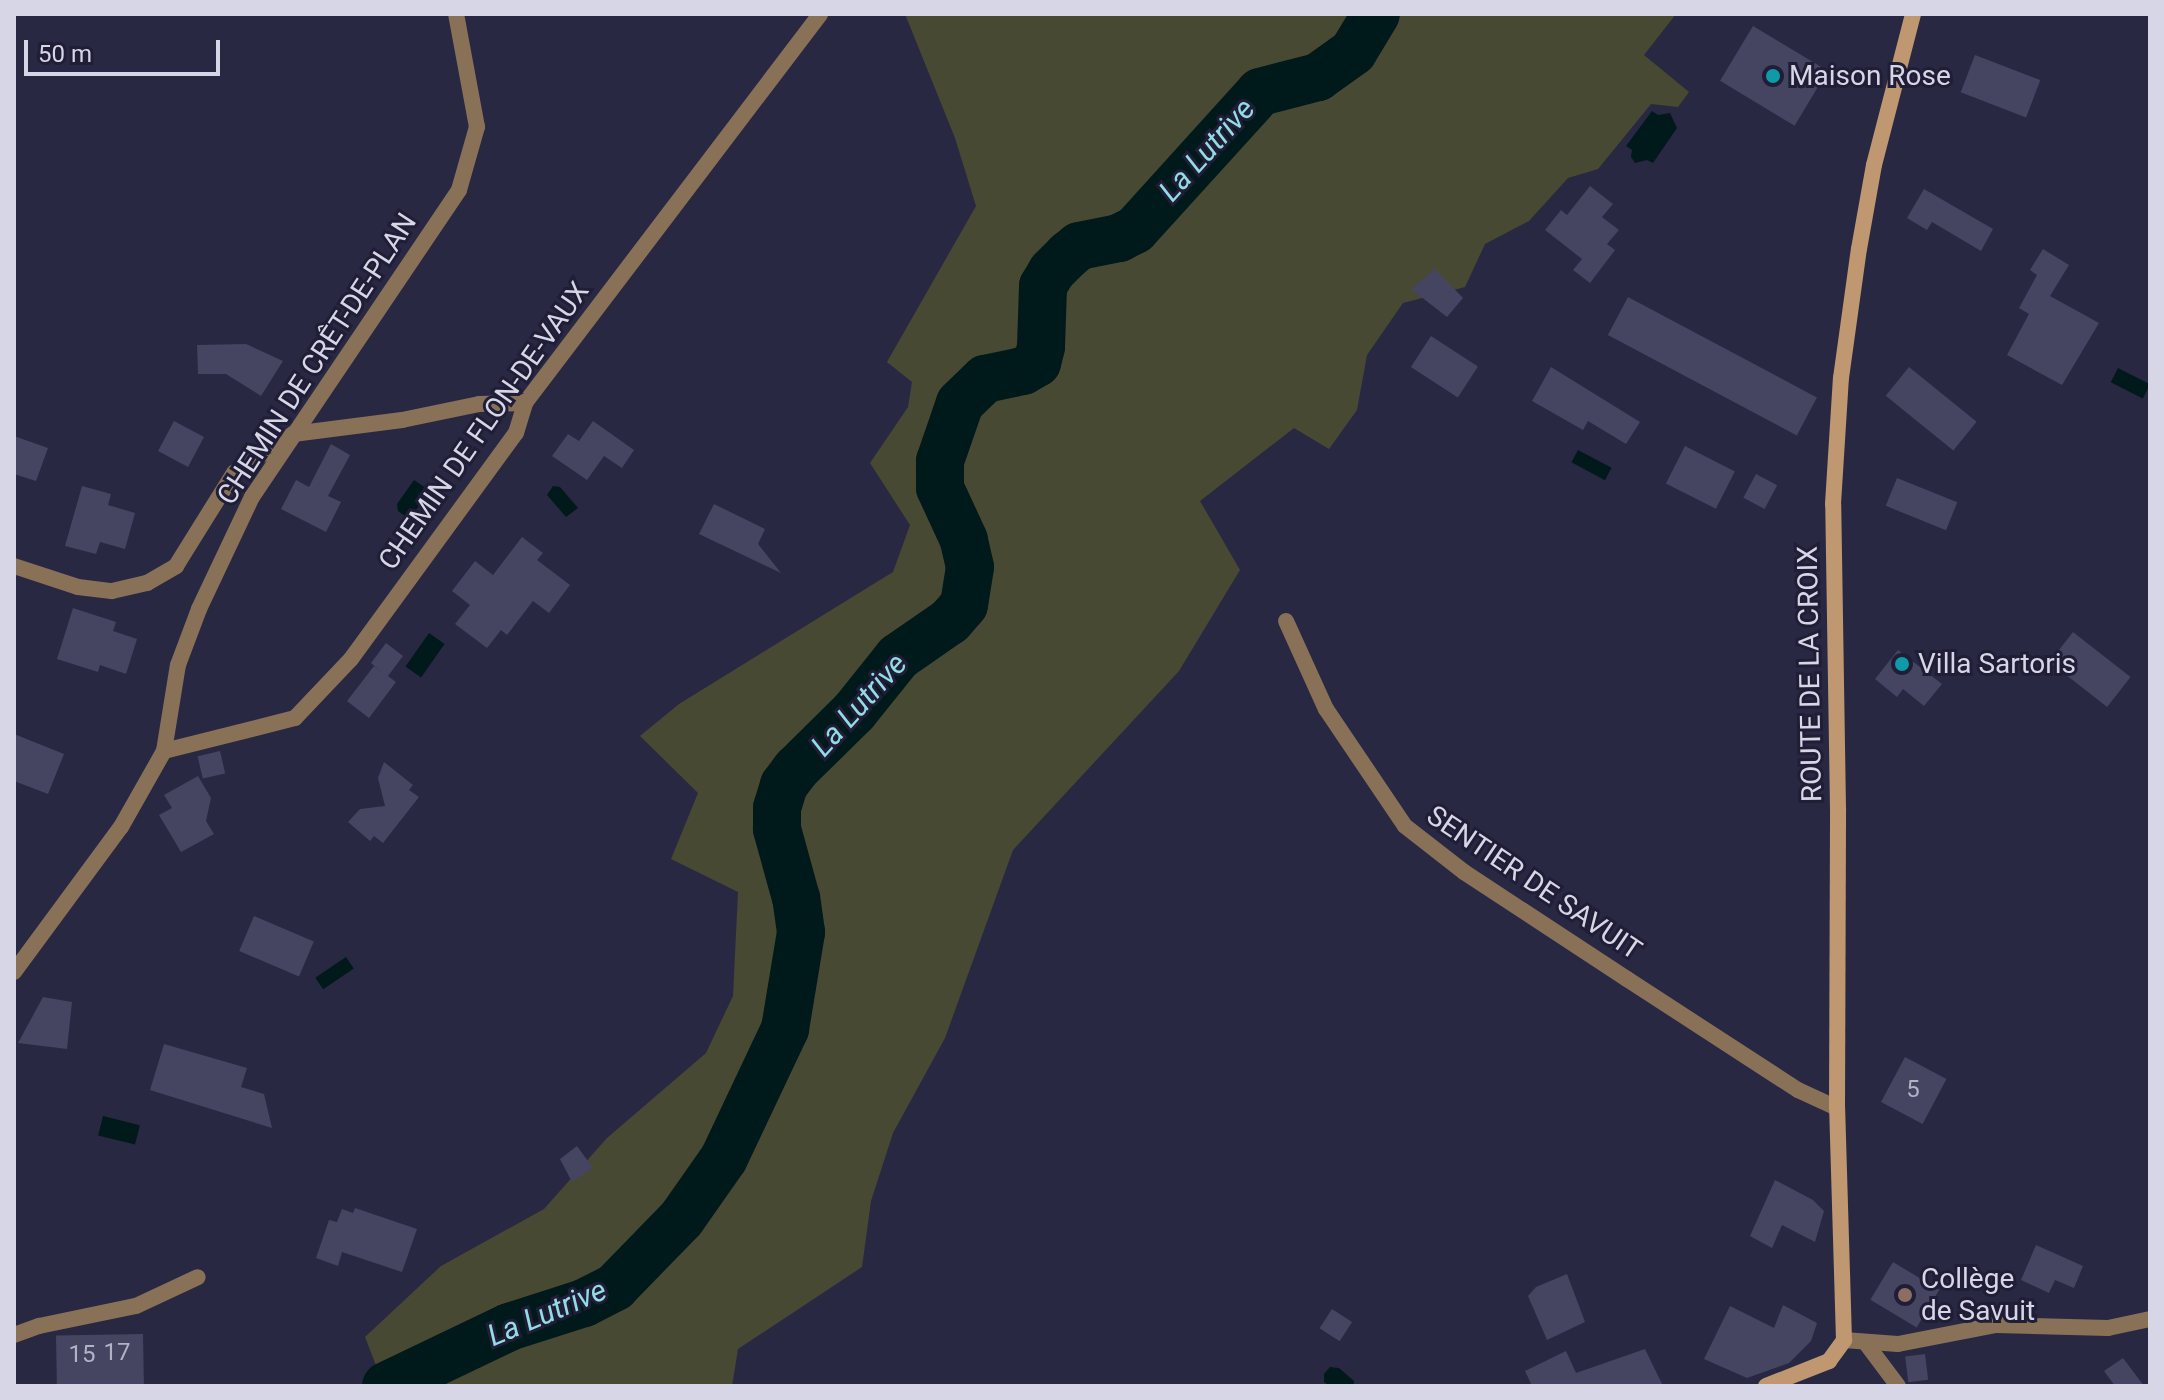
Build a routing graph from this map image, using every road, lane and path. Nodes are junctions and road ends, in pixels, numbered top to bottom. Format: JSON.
{"nodes":[{"id":1,"x":456,"y":14,"type":"edge"},
{"id":2,"x":820,"y":14,"type":"edge"},
{"id":3,"x":1913,"y":14,"type":"edge"},
{"id":4,"x":525,"y":403,"type":"junction"},
{"id":5,"x":293,"y":434,"type":"junction"},
{"id":6,"x":14,"y":566,"type":"edge"},
{"id":7,"x":1286,"y":621,"type":"dead end"},
{"id":8,"x":164,"y":751,"type":"junction"},
{"id":9,"x":14,"y":972,"type":"edge"},
{"id":10,"x":1837,"y":1108,"type":"junction"},
{"id":11,"x":198,"y":1277,"type":"dead end"},
{"id":12,"x":2150,"y":1319,"type":"edge"},
{"id":13,"x":14,"y":1335,"type":"edge"},
{"id":14,"x":1844,"y":1340,"type":"junction"},
{"id":15,"x":1865,"y":1342,"type":"junction"},
{"id":16,"x":1766,"y":1386,"type":"edge"},
{"id":17,"x":1898,"y":1386,"type":"edge"}],
"edges":[{"from":1,"to":5,"type":"street","name":"CHEMIN DE CRÊT-DE-PLAN"},
{"from":2,"to":4,"type":"street","name":"CHEMIN DE FLON-DE-VAUX"},
{"from":3,"to":10,"type":"street","name":"ROUTE DE LA CROIX"},
{"from":4,"to":5,"type":"street"},
{"from":4,"to":8,"type":"street","name":"CHEMIN DE FLON-DE-VAUX"},
{"from":5,"to":6,"type":"street"},
{"from":5,"to":8,"type":"street","name":"CHEMIN DE CRÊT-DE-PLAN"},
{"from":7,"to":10,"type":"street","name":"SENTIER DE SAVUIT"},
{"from":8,"to":9,"type":"street","name":"CHEMIN DE CRÊT-DE-PLAN"},
{"from":10,"to":14,"type":"street","name":"ROUTE DE LA CROIX"},
{"from":11,"to":13,"type":"street"},
{"from":12,"to":15,"type":"street"},
{"from":14,"to":15,"type":"street"},
{"from":14,"to":16,"type":"street"},
{"from":15,"to":17,"type":"street"}]}
